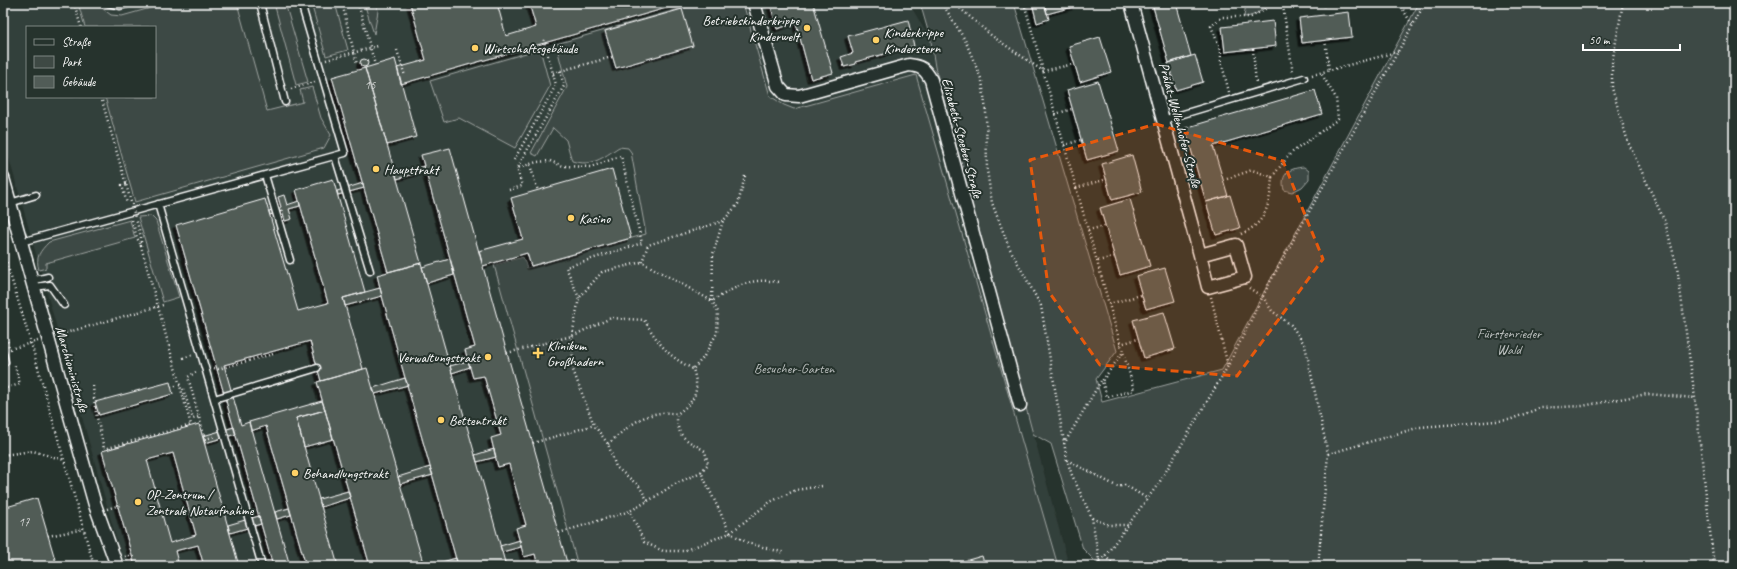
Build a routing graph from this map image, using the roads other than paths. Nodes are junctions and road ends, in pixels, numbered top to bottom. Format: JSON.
{"nodes":[{"id":1,"x":108,"y":3,"type":"edge"},
{"id":2,"x":132,"y":3,"type":"edge"},
{"id":3,"x":260,"y":3,"type":"edge"},
{"id":4,"x":301,"y":3,"type":"edge"},
{"id":5,"x":754,"y":3,"type":"edge"},
{"id":6,"x":1130,"y":3,"type":"edge"},
{"id":7,"x":1304,"y":78,"type":"road end"},
{"id":8,"x":285,"y":102,"type":"dead end"},
{"id":9,"x":1163,"y":120,"type":"junction"},
{"id":10,"x":335,"y":156,"type":"junction"},
{"id":11,"x":265,"y":175,"type":"junction"},
{"id":12,"x":3,"y":178,"type":"edge"},
{"id":13,"x":36,"y":195,"type":"dead end"},
{"id":14,"x":10,"y":203,"type":"junction"},
{"id":15,"x":158,"y":204,"type":"junction"},
{"id":16,"x":21,"y":242,"type":"junction"},
{"id":17,"x":1200,"y":255,"type":"junction"},
{"id":18,"x":290,"y":260,"type":"dead end"},
{"id":19,"x":370,"y":271,"type":"dead end"},
{"id":20,"x":48,"y":277,"type":"dead end"},
{"id":21,"x":33,"y":284,"type":"junction"},
{"id":22,"x":64,"y":305,"type":"dead end"},
{"id":23,"x":3,"y":353,"type":"edge"},
{"id":24,"x":6,"y":362,"type":"dead end"},
{"id":25,"x":317,"y":368,"type":"dead end"},
{"id":26,"x":214,"y":399,"type":"junction"},
{"id":27,"x":1020,"y":405,"type":"dead end"},
{"id":28,"x":120,"y":562,"type":"edge"},
{"id":29,"x":262,"y":566,"type":"edge"}],
"edges":[{"from":1,"to":2,"type":"lane"},
{"from":3,"to":8,"type":"lane"},
{"from":4,"to":10,"type":"lane"},
{"from":5,"to":27,"type":"street","name":"Elisabeth-Stoeber-Straße"},
{"from":6,"to":9,"type":"street","name":"Prälat-Wellenhofer-Straße"},
{"from":7,"to":9,"type":"lane"},
{"from":9,"to":17,"type":"street","name":"Prälat-Wellenhofer-Straße"},
{"from":10,"to":11,"type":"lane"},
{"from":10,"to":19,"type":"lane"},
{"from":11,"to":15,"type":"lane"},
{"from":11,"to":18,"type":"lane"},
{"from":12,"to":14,"type":"street","name":"Marchioninistraße"},
{"from":13,"to":14,"type":"lane"},
{"from":14,"to":16,"type":"street","name":"Marchioninistraße"},
{"from":15,"to":16,"type":"lane"},
{"from":15,"to":26,"type":"lane"},
{"from":16,"to":21,"type":"street","name":"Marchioninistraße"},
{"from":17,"to":17,"type":"street","name":"Prälat-Wellenhofer-Straße"},
{"from":20,"to":21,"type":"lane"},
{"from":21,"to":22,"type":"lane"},
{"from":21,"to":28,"type":"street","name":"Marchioninistraße"},
{"from":23,"to":24,"type":"lane"},
{"from":25,"to":26,"type":"lane"},
{"from":26,"to":29,"type":"lane"}]}
